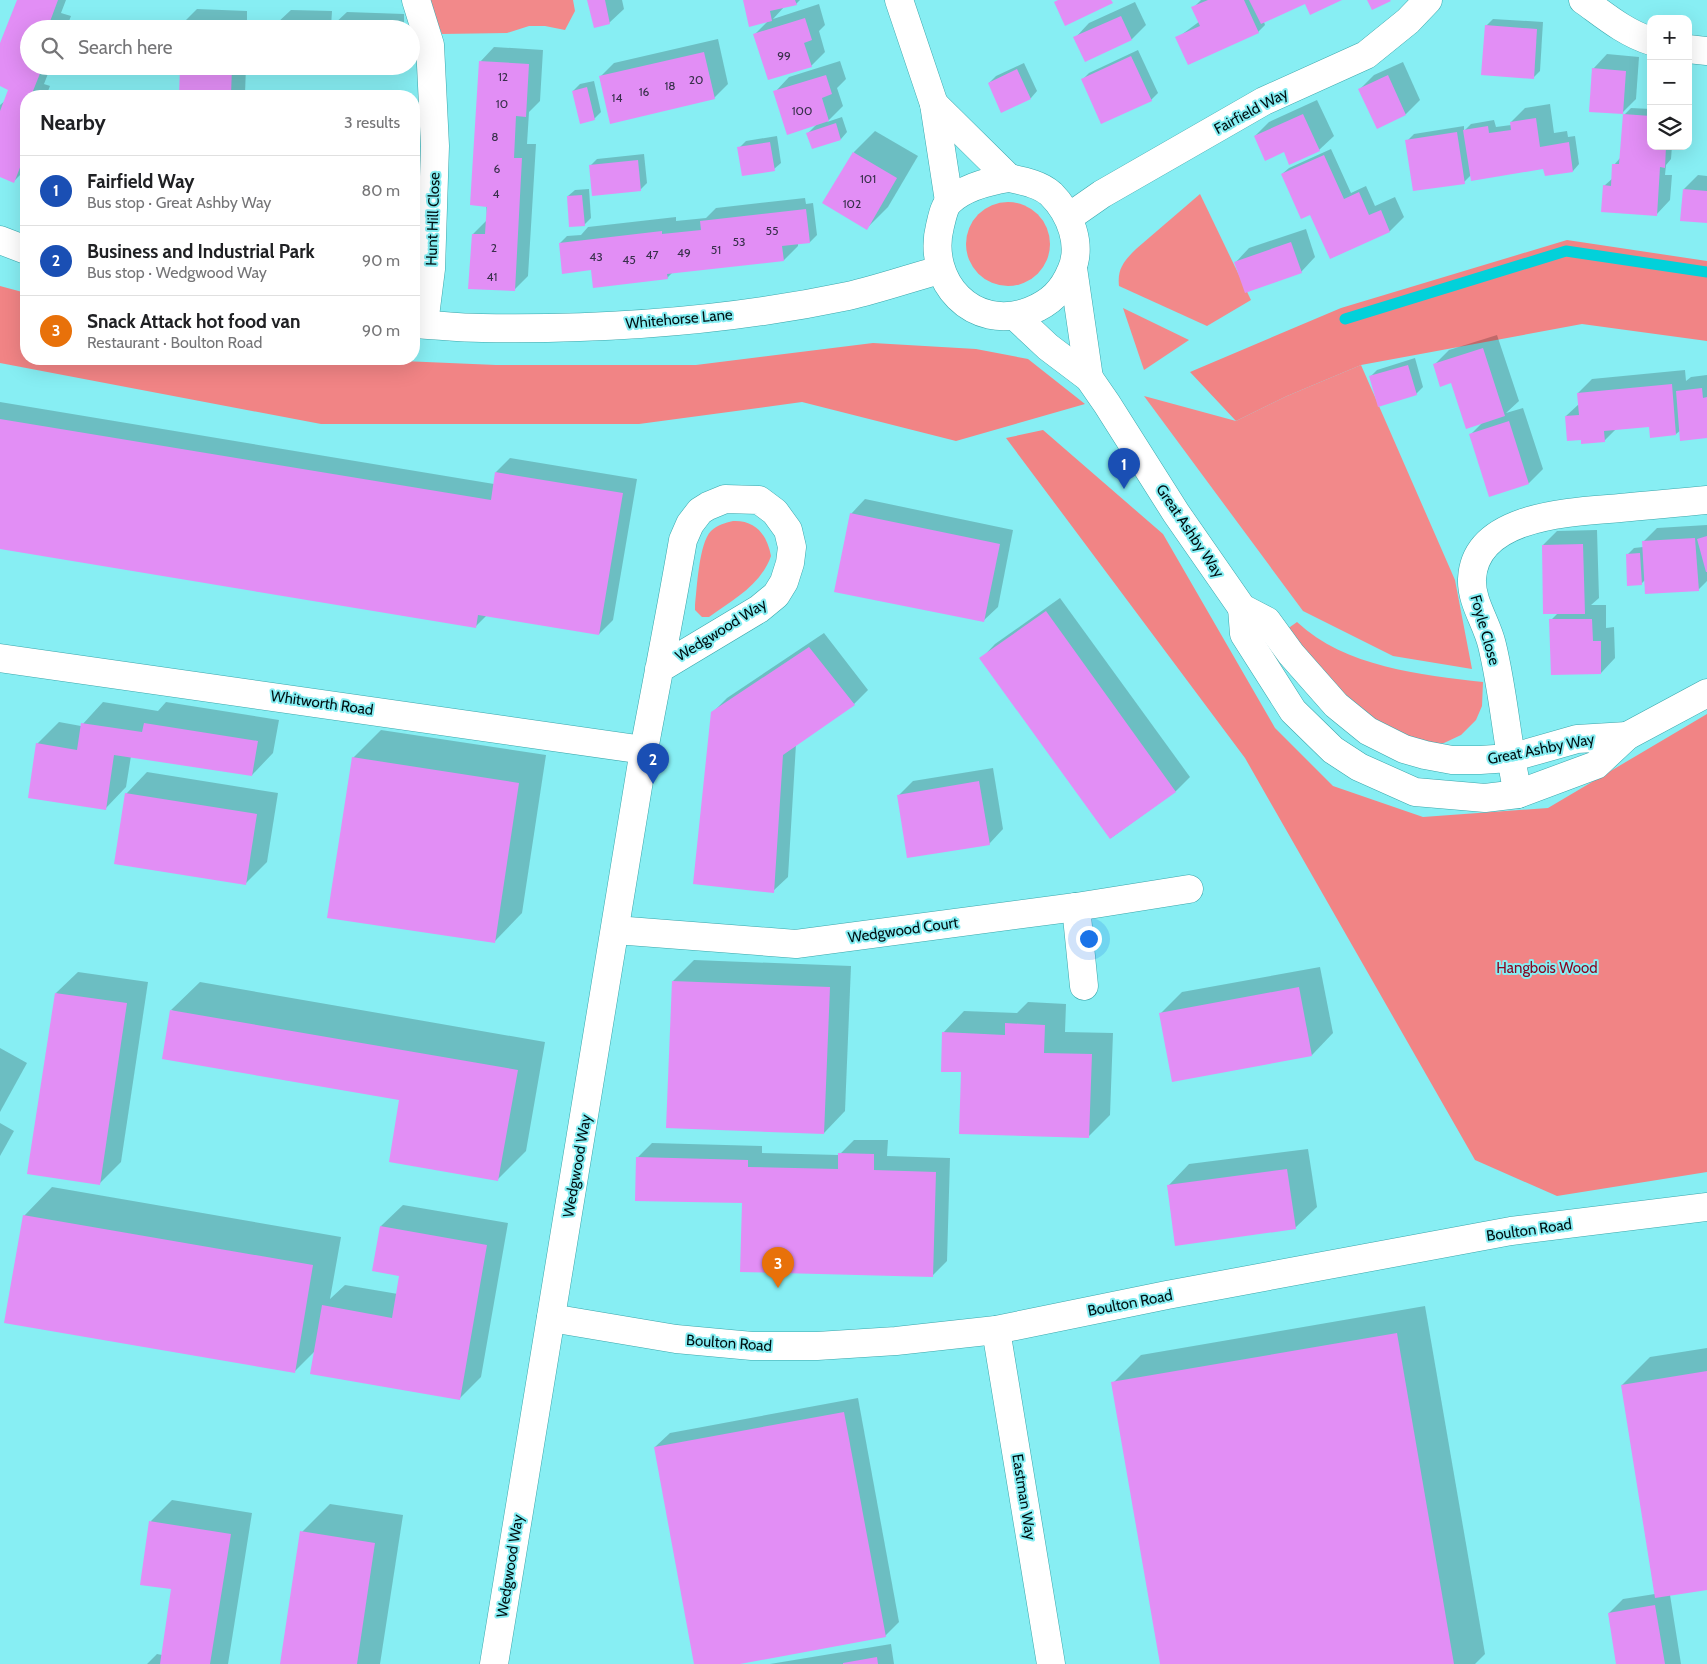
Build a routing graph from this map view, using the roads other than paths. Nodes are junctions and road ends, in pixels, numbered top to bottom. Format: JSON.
{"nodes":[{"id":1,"x":416,"y":0,"type":"edge"},
{"id":2,"x":899,"y":0,"type":"edge"},
{"id":3,"x":1428,"y":0,"type":"edge"},
{"id":4,"x":1582,"y":0,"type":"edge"},
{"id":5,"x":1647,"y":41,"type":"edge"},
{"id":6,"x":1692,"y":49,"type":"edge"},
{"id":7,"x":1707,"y":51,"type":"edge"},
{"id":8,"x":934,"y":104,"type":"junction"},
{"id":9,"x":424,"y":113,"type":"edge"},
{"id":10,"x":1009,"y":178,"type":"junction"},
{"id":11,"x":949,"y":201,"type":"junction"},
{"id":12,"x":1069,"y":217,"type":"junction"},
{"id":13,"x":0,"y":240,"type":"edge"},
{"id":14,"x":20,"y":248,"type":"edge"},
{"id":15,"x":1073,"y":268,"type":"junction"},
{"id":16,"x":940,"y":270,"type":"junction"},
{"id":17,"x":1016,"y":317,"type":"junction"},
{"id":18,"x":420,"y":319,"type":"edge"},
{"id":19,"x":420,"y":324,"type":"edge"},
{"id":20,"x":1089,"y":378,"type":"junction"},
{"id":21,"x":1707,"y":500,"type":"edge"},
{"id":22,"x":1242,"y":608,"type":"junction"},
{"id":23,"x":0,"y":658,"type":"edge"},
{"id":24,"x":660,"y":668,"type":"junction"},
{"id":25,"x":1707,"y":693,"type":"edge"},
{"id":26,"x":1627,"y":736,"type":"junction"},
{"id":27,"x":644,"y":750,"type":"junction"},
{"id":28,"x":1510,"y":758,"type":"junction"},
{"id":29,"x":1518,"y":794,"type":"junction"},
{"id":30,"x":1189,"y":888,"type":"dead end"},
{"id":31,"x":1076,"y":908,"type":"junction"},
{"id":32,"x":615,"y":930,"type":"junction"},
{"id":33,"x":1084,"y":986,"type":"dead end"},
{"id":34,"x":1707,"y":1207,"type":"edge"},
{"id":35,"x":551,"y":1318,"type":"junction"},
{"id":36,"x":996,"y":1330,"type":"junction"},
{"id":37,"x":494,"y":1664,"type":"edge"},
{"id":38,"x":1051,"y":1664,"type":"edge"}],
"edges":[{"from":1,"to":9,"type":"street","name":"Hunt Hill Close"},
{"from":2,"to":8,"type":"street","name":"Great Ashby Way"},
{"from":3,"to":12,"type":"street","name":"Fairfield Way"},
{"from":4,"to":5,"type":"street"},
{"from":6,"to":7,"type":"street"},
{"from":8,"to":10,"type":"street","name":"Great Ashby Way"},
{"from":8,"to":11,"type":"street","name":"Great Ashby Way"},
{"from":9,"to":18,"type":"street","name":"Hunt Hill Close"},
{"from":10,"to":11,"type":"street","name":"Great Ashby Way"},
{"from":10,"to":12,"type":"street","name":"Great Ashby Way"},
{"from":11,"to":16,"type":"street","name":"Great Ashby Way"},
{"from":12,"to":15,"type":"street","name":"Great Ashby Way"},
{"from":13,"to":14,"type":"street"},
{"from":15,"to":17,"type":"street","name":"Great Ashby Way"},
{"from":15,"to":20,"type":"street","name":"Great Ashby Way"},
{"from":16,"to":17,"type":"street","name":"Great Ashby Way"},
{"from":16,"to":19,"type":"street","name":"Whitehorse Lane"},
{"from":17,"to":20,"type":"street","name":"Great Ashby Way"},
{"from":20,"to":22,"type":"street","name":"Great Ashby Way"},
{"from":21,"to":28,"type":"street","name":"Foyle Close"},
{"from":22,"to":28,"type":"street","name":"Great Ashby Way"},
{"from":22,"to":29,"type":"street","name":"Great Ashby Way"},
{"from":23,"to":27,"type":"street","name":"Whitworth Road"},
{"from":24,"to":24,"type":"street","name":"Wedgwood Way"},
{"from":24,"to":27,"type":"street","name":"Wedgwood Way"},
{"from":25,"to":26,"type":"street","name":"Great Ashby Way"},
{"from":26,"to":28,"type":"street","name":"Great Ashby Way"},
{"from":26,"to":29,"type":"street","name":"Great Ashby Way"},
{"from":27,"to":32,"type":"street","name":"Wedgwood Way"},
{"from":28,"to":29,"type":"street","name":"Foyle Close"},
{"from":30,"to":31,"type":"street","name":"Wedgwood Court"},
{"from":31,"to":32,"type":"street","name":"Wedgwood Court"},
{"from":31,"to":33,"type":"street"},
{"from":32,"to":35,"type":"street","name":"Wedgwood Way"},
{"from":34,"to":36,"type":"street","name":"Boulton Road"},
{"from":35,"to":36,"type":"street","name":"Boulton Road"},
{"from":35,"to":37,"type":"street","name":"Wedgwood Way"},
{"from":36,"to":38,"type":"street","name":"Eastman Way"}]}
